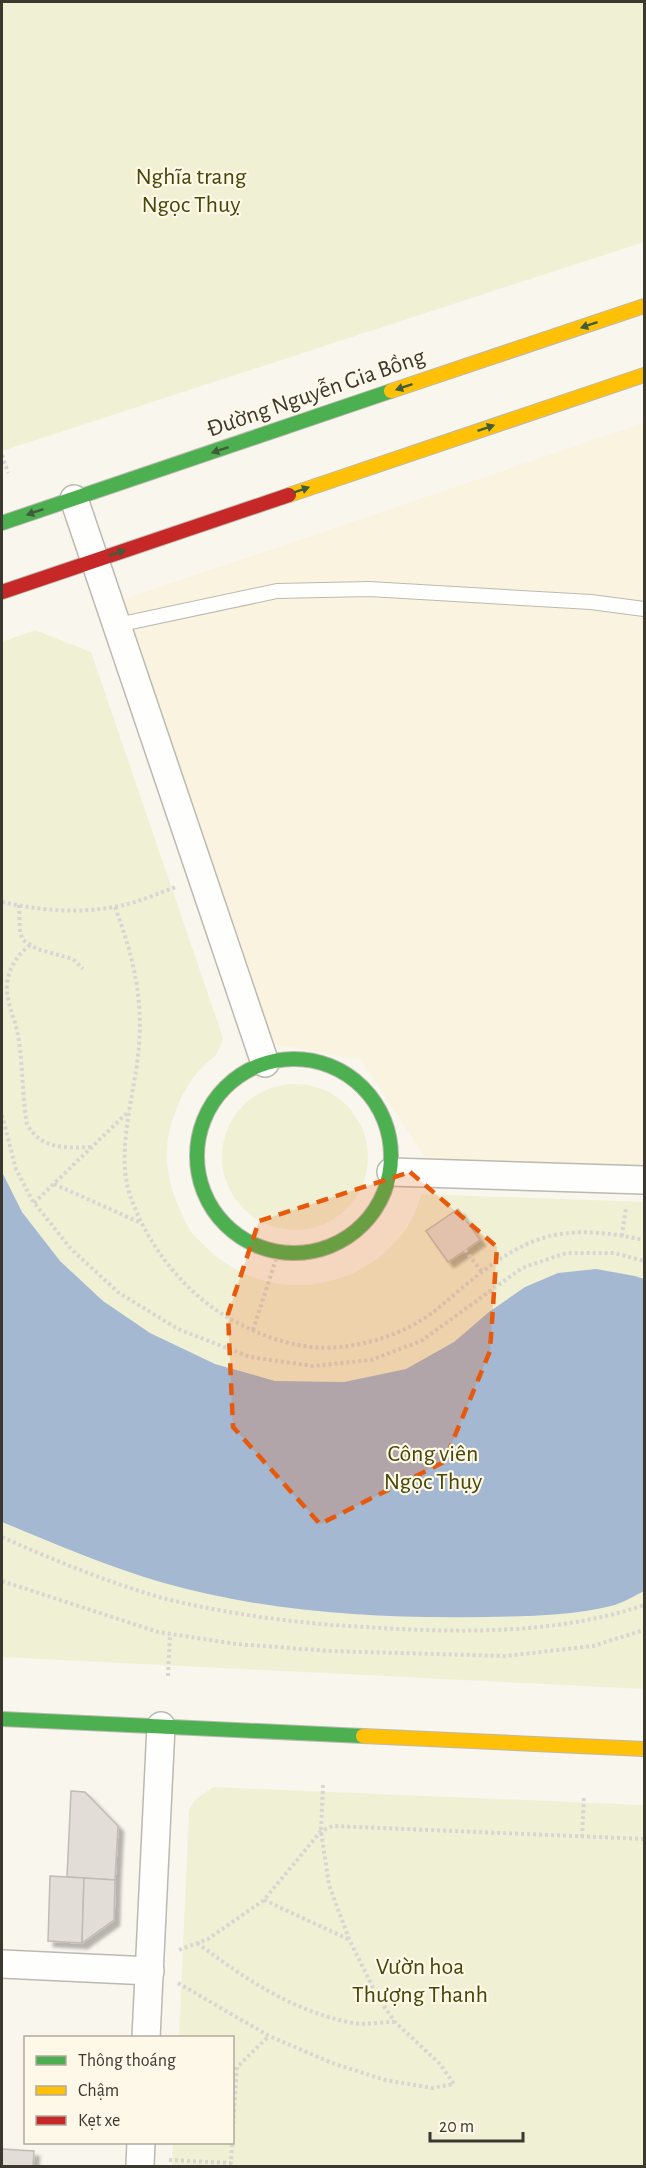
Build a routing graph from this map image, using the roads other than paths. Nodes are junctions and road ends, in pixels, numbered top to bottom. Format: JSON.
{"nodes":[{"id":1,"x":645,"y":306,"type":"edge"},
{"id":2,"x":645,"y":375,"type":"edge"},
{"id":3,"x":74,"y":499,"type":"junction"},
{"id":4,"x":2,"y":523,"type":"edge"},
{"id":5,"x":95,"y":560,"type":"junction"},
{"id":6,"x":2,"y":592,"type":"edge"},
{"id":7,"x":645,"y":609,"type":"edge"},
{"id":8,"x":117,"y":625,"type":"junction"},
{"id":9,"x":265,"y":1063,"type":"junction"},
{"id":10,"x":391,"y":1172,"type":"junction"},
{"id":11,"x":645,"y":1180,"type":"edge"},
{"id":12,"x":2,"y":1719,"type":"edge"},
{"id":13,"x":161,"y":1726,"type":"junction"},
{"id":14,"x":645,"y":1749,"type":"edge"},
{"id":15,"x":2,"y":1964,"type":"edge"},
{"id":16,"x":150,"y":1971,"type":"junction"},
{"id":17,"x":146,"y":2036,"type":"edge"},
{"id":18,"x":141,"y":2144,"type":"edge"},
{"id":19,"x":140,"y":2166,"type":"edge"}],
"edges":[{"from":1,"to":3,"type":"main road","name":"Đường Nguyễn Gia Bồng","one_way":true},
{"from":5,"to":2,"type":"main road","one_way":true},
{"from":3,"to":4,"type":"main road","name":"Đường Nguyễn Gia Bồng","one_way":true},
{"from":3,"to":5,"type":"street"},
{"from":5,"to":6,"type":"main road"},
{"from":5,"to":8,"type":"street"},
{"from":7,"to":8,"type":"lane"},
{"from":8,"to":9,"type":"street"},
{"from":9,"to":10,"type":"main road"},
{"from":9,"to":10,"type":"main road"},
{"from":10,"to":11,"type":"street"},
{"from":12,"to":13,"type":"main road"},
{"from":13,"to":14,"type":"main road"},
{"from":13,"to":16,"type":"street"},
{"from":15,"to":16,"type":"street"},
{"from":16,"to":17,"type":"street"},
{"from":18,"to":19,"type":"street"}]}
